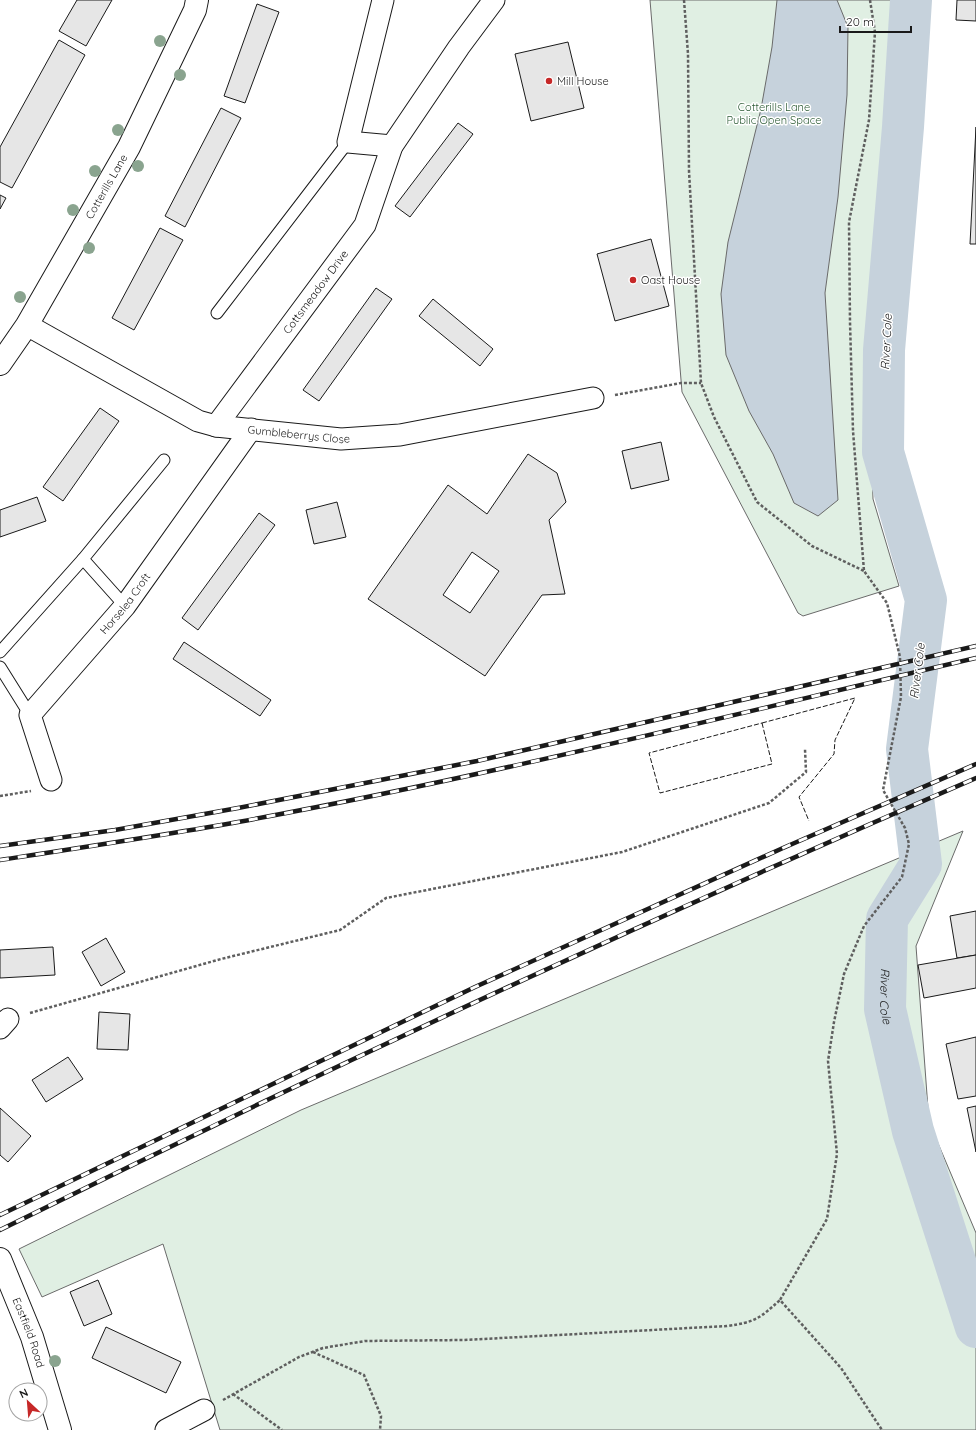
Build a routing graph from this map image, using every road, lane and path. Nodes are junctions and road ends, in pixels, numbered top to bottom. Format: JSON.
{"nodes":[{"id":1,"x":197,"y":0,"type":"edge"},
{"id":2,"x":383,"y":0,"type":"edge"},
{"id":3,"x":494,"y":0,"type":"edge"},
{"id":4,"x":684,"y":0,"type":"edge"},
{"id":5,"x":870,"y":0,"type":"edge"},
{"id":6,"x":348,"y":142,"type":"junction"},
{"id":7,"x":392,"y":146,"type":"junction"},
{"id":8,"x":217,"y":313,"type":"dead end"},
{"id":9,"x":27,"y":325,"type":"junction"},
{"id":10,"x":0,"y":364,"type":"edge"},
{"id":11,"x":701,"y":383,"type":"junction"},
{"id":12,"x":593,"y":398,"type":"joint"},
{"id":13,"x":216,"y":426,"type":"junction"},
{"id":14,"x":251,"y":429,"type":"junction"},
{"id":15,"x":164,"y":460,"type":"dead end"},
{"id":16,"x":83,"y":559,"type":"junction"},
{"id":17,"x":864,"y":571,"type":"junction"},
{"id":18,"x":125,"y":606,"type":"junction"},
{"id":19,"x":0,"y":652,"type":"edge"},
{"id":20,"x":0,"y":667,"type":"edge"},
{"id":21,"x":30,"y":715,"type":"junction"},
{"id":22,"x":805,"y":749,"type":"dead end"},
{"id":23,"x":51,"y":780,"type":"joint"},
{"id":24,"x":0,"y":796,"type":"edge"},
{"id":25,"x":4,"y":1024,"type":"edge"},
{"id":26,"x":0,"y":1260,"type":"edge"},
{"id":27,"x":780,"y":1300,"type":"junction"},
{"id":28,"x":312,"y":1352,"type":"junction"},
{"id":29,"x":233,"y":1394,"type":"junction"},
{"id":30,"x":204,"y":1410,"type":"joint"},
{"id":31,"x":60,"y":1430,"type":"edge"},
{"id":32,"x":166,"y":1430,"type":"edge"},
{"id":33,"x":282,"y":1430,"type":"edge"},
{"id":34,"x":380,"y":1430,"type":"edge"},
{"id":35,"x":882,"y":1430,"type":"edge"}],
"edges":[{"from":1,"to":9,"type":"street","name":"Cotterills Lane"},
{"from":2,"to":6,"type":"street"},
{"from":3,"to":7,"type":"street","name":"Cottsmeadow Drive"},
{"from":4,"to":11,"type":"path"},
{"from":5,"to":17,"type":"path"},
{"from":6,"to":7,"type":"street"},
{"from":6,"to":8,"type":"lane"},
{"from":7,"to":13,"type":"street","name":"Cottsmeadow Drive"},
{"from":9,"to":10,"type":"street","name":"Cotterills Lane"},
{"from":9,"to":13,"type":"street","name":"Gumbleberrys Close"},
{"from":11,"to":12,"type":"path"},
{"from":11,"to":17,"type":"path"},
{"from":12,"to":14,"type":"street","name":"Gumbleberrys Close"},
{"from":13,"to":14,"type":"street","name":"Gumbleberrys Close"},
{"from":14,"to":18,"type":"street","name":"Horselea Croft"},
{"from":15,"to":16,"type":"lane"},
{"from":16,"to":18,"type":"lane"},
{"from":16,"to":19,"type":"lane"},
{"from":17,"to":27,"type":"path"},
{"from":18,"to":21,"type":"street","name":"Horselea Croft"},
{"from":20,"to":21,"type":"lane"},
{"from":21,"to":23,"type":"street"},
{"from":22,"to":25,"type":"path"},
{"from":23,"to":24,"type":"path"},
{"from":26,"to":31,"type":"street","name":"Eastfield Road"},
{"from":27,"to":28,"type":"path"},
{"from":27,"to":35,"type":"path"},
{"from":28,"to":29,"type":"path"},
{"from":28,"to":34,"type":"path"},
{"from":29,"to":30,"type":"path"},
{"from":29,"to":33,"type":"path"},
{"from":30,"to":32,"type":"street"}]}
